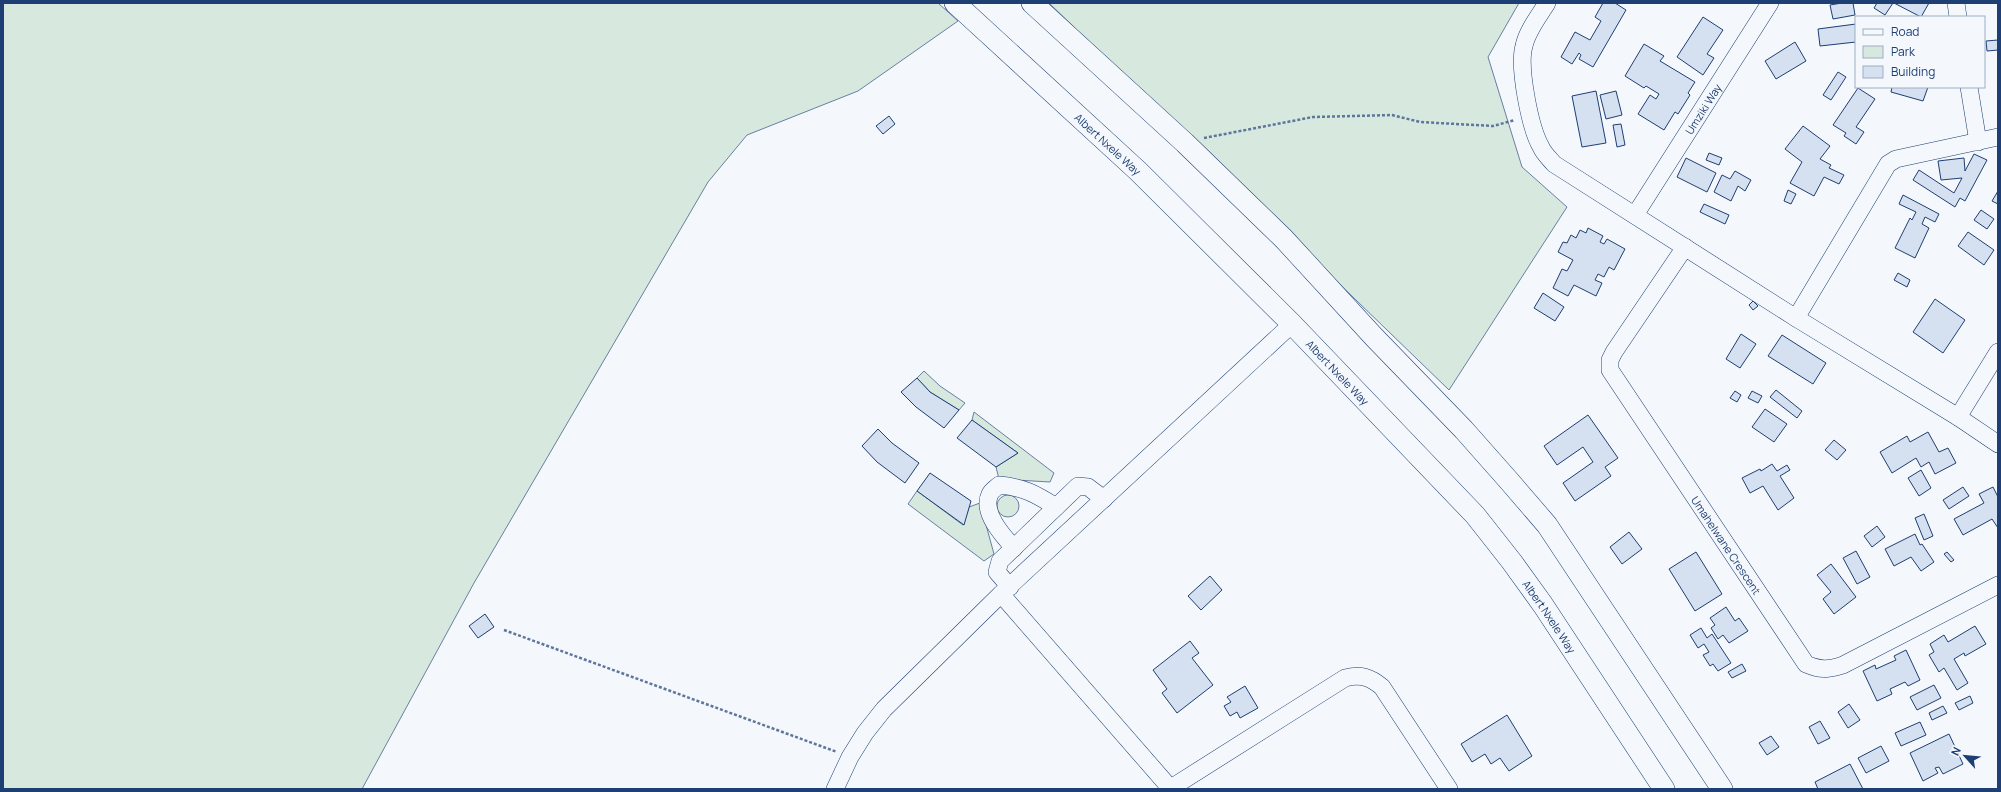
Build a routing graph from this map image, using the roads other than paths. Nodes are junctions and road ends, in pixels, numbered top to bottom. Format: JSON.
{"nodes":[{"id":1,"x":955,"y":3,"type":"edge"},
{"id":2,"x":1032,"y":3,"type":"edge"},
{"id":3,"x":1547,"y":3,"type":"edge"},
{"id":4,"x":1770,"y":3,"type":"edge"},
{"id":5,"x":1956,"y":3,"type":"edge"},
{"id":6,"x":1958,"y":16,"type":"edge"},
{"id":7,"x":1969,"y":88,"type":"edge"},
{"id":8,"x":1998,"y":137,"type":"edge"},
{"id":9,"x":1978,"y":142,"type":"junction"},
{"id":10,"x":1635,"y":215,"type":"junction"},
{"id":11,"x":1685,"y":247,"type":"junction"},
{"id":12,"x":1796,"y":318,"type":"junction"},
{"id":13,"x":1292,"y":324,"type":"junction"},
{"id":14,"x":1998,"y":352,"type":"edge"},
{"id":15,"x":1958,"y":417,"type":"junction"},
{"id":16,"x":1998,"y":444,"type":"edge"},
{"id":17,"x":1104,"y":499,"type":"junction"},
{"id":18,"x":1056,"y":507,"type":"junction"},
{"id":19,"x":1014,"y":548,"type":"junction"},
{"id":20,"x":1998,"y":585,"type":"edge"},
{"id":21,"x":1006,"y":590,"type":"junction"},
{"id":22,"x":835,"y":789,"type":"edge"},
{"id":23,"x":1171,"y":789,"type":"edge"},
{"id":24,"x":1450,"y":789,"type":"edge"},
{"id":25,"x":1664,"y":789,"type":"edge"},
{"id":26,"x":1722,"y":789,"type":"edge"}],
"edges":[{"from":1,"to":13,"type":"main road","name":"Albert Nxele Way"},
{"from":2,"to":26,"type":"main road"},
{"from":3,"to":10,"type":"street"},
{"from":4,"to":10,"type":"street","name":"Umziki Way"},
{"from":5,"to":6,"type":"street"},
{"from":7,"to":9,"type":"street"},
{"from":8,"to":9,"type":"street"},
{"from":9,"to":12,"type":"street"},
{"from":10,"to":11,"type":"street"},
{"from":11,"to":12,"type":"street"},
{"from":11,"to":20,"type":"street","name":"Umahelwane Crescent"},
{"from":12,"to":15,"type":"street"},
{"from":13,"to":17,"type":"street"},
{"from":13,"to":25,"type":"main road","name":"Albert Nxele Way"},
{"from":14,"to":15,"type":"street"},
{"from":15,"to":16,"type":"street"},
{"from":17,"to":18,"type":"street"},
{"from":17,"to":21,"type":"street"},
{"from":18,"to":19,"type":"street"},
{"from":18,"to":19,"type":"street"},
{"from":19,"to":21,"type":"street"},
{"from":21,"to":22,"type":"street"},
{"from":21,"to":23,"type":"street"},
{"from":23,"to":24,"type":"street"}]}
